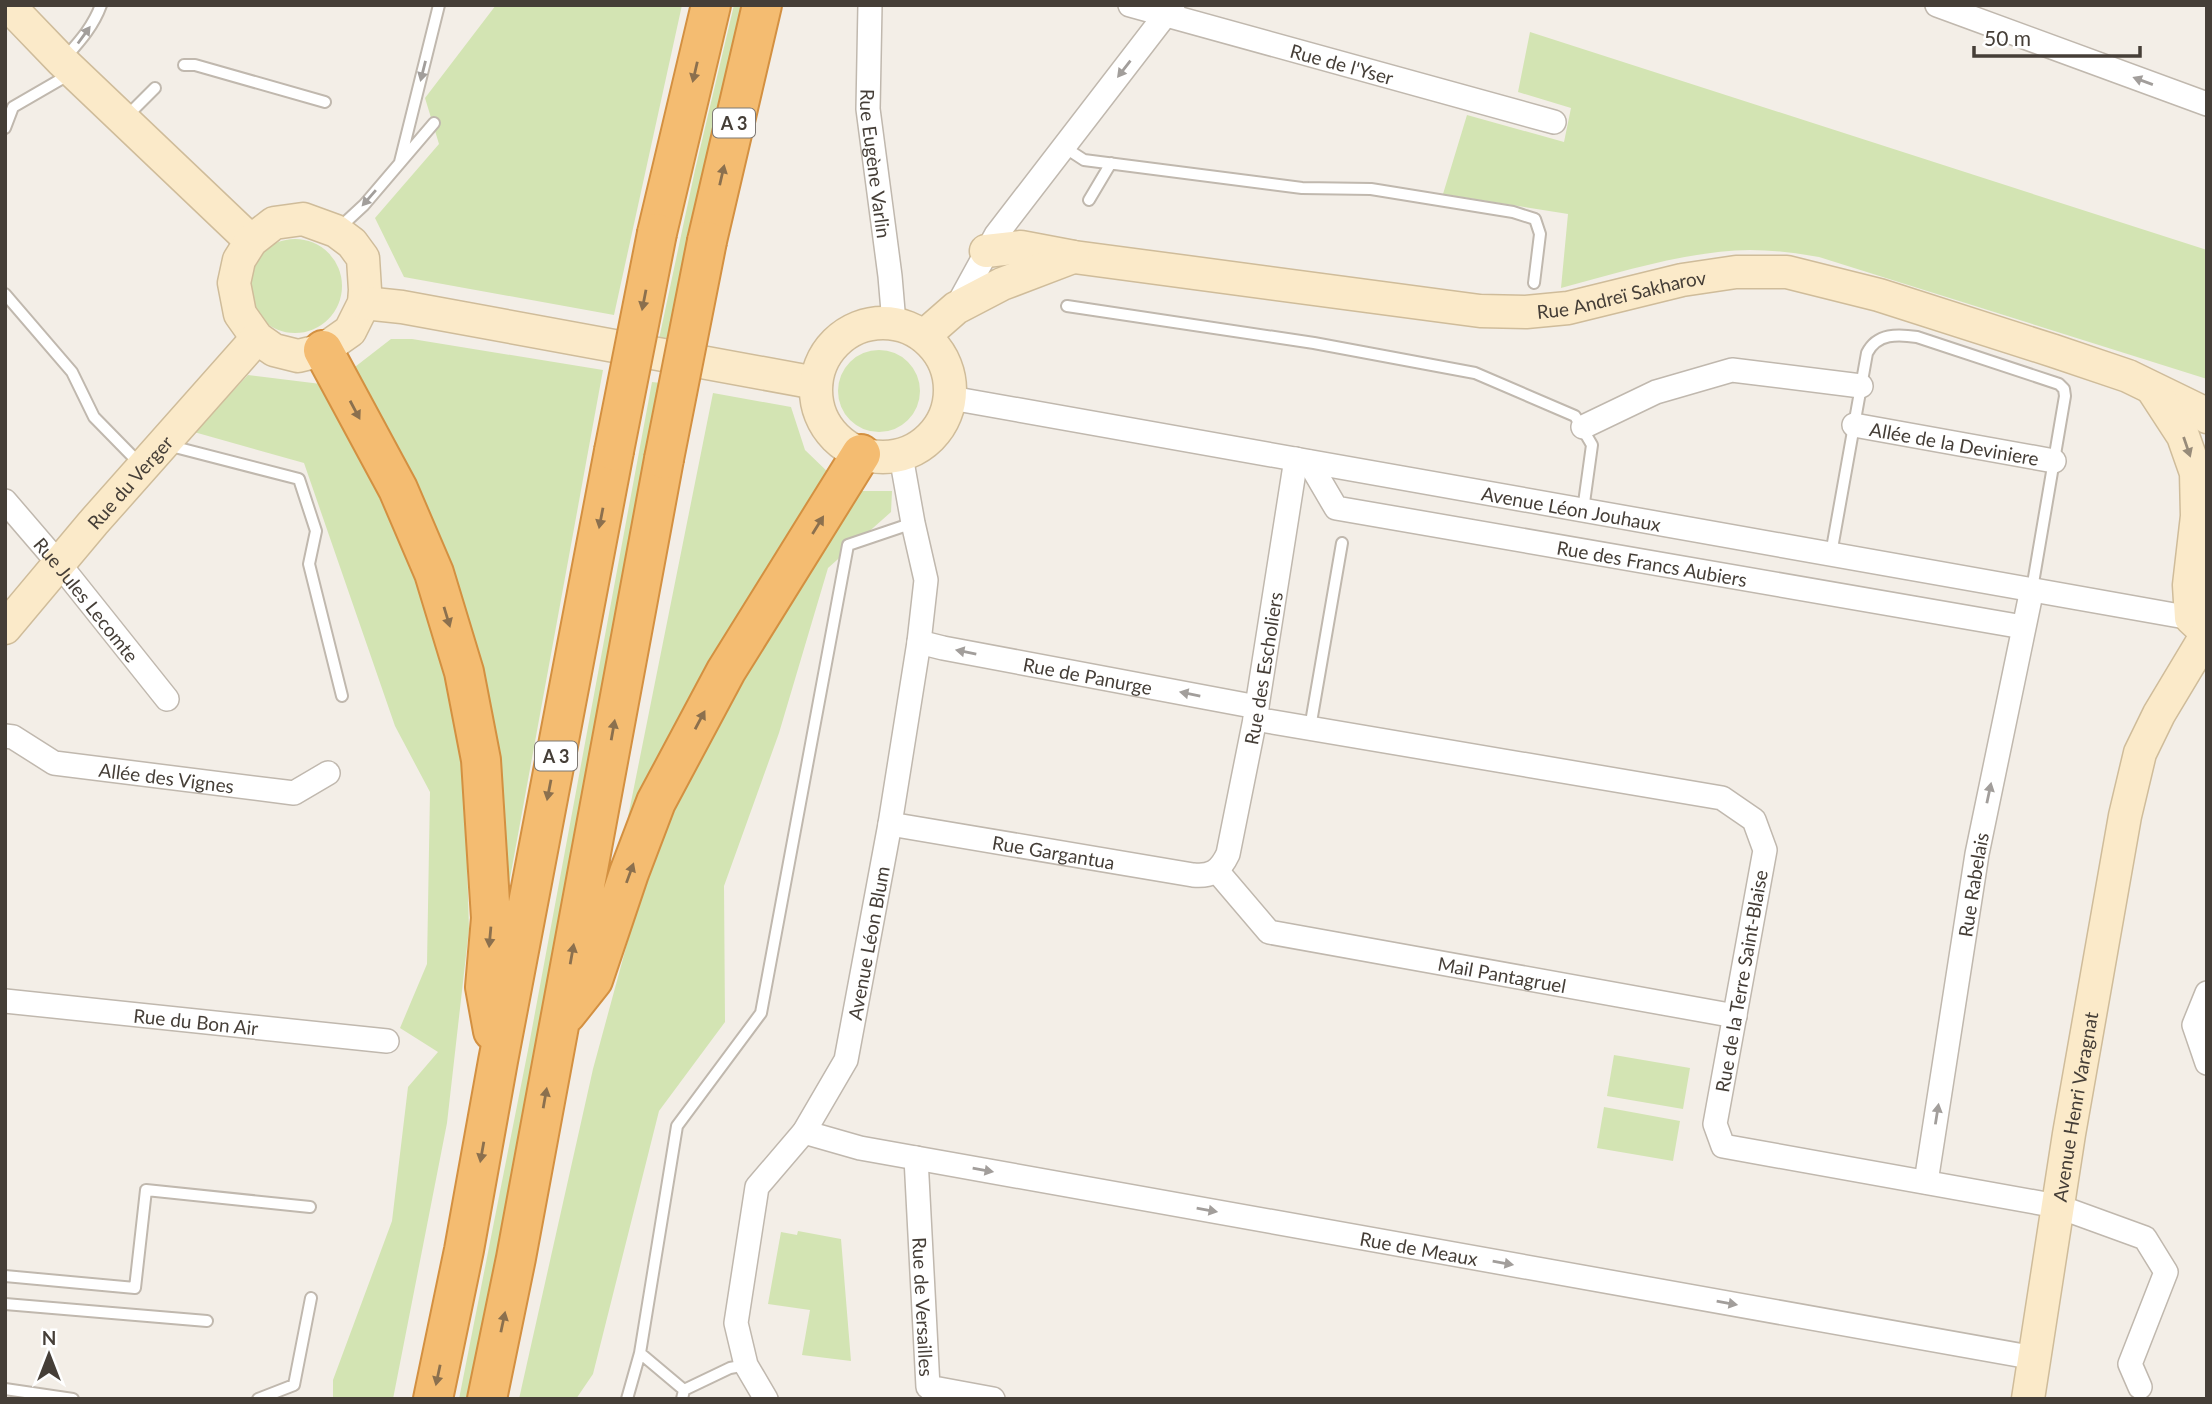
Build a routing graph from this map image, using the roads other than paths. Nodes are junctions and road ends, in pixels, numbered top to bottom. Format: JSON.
{"nodes":[{"id":1,"x":101,"y":5,"type":"edge"},
{"id":2,"x":439,"y":5,"type":"edge"},
{"id":3,"x":711,"y":5,"type":"edge"},
{"id":4,"x":762,"y":5,"type":"edge"},
{"id":5,"x":870,"y":5,"type":"edge"},
{"id":6,"x":1130,"y":5,"type":"edge"},
{"id":7,"x":1938,"y":5,"type":"edge"},
{"id":8,"x":11,"y":6,"type":"edge"},
{"id":9,"x":1169,"y":10,"type":"edge"},
{"id":10,"x":184,"y":65,"type":"dead end"},
{"id":11,"x":68,"y":67,"type":"junction"},
{"id":12,"x":155,"y":88,"type":"dead end"},
{"id":13,"x":325,"y":102,"type":"dead end"},
{"id":14,"x":2207,"y":104,"type":"edge"},
{"id":15,"x":123,"y":120,"type":"junction"},
{"id":16,"x":1554,"y":122,"type":"dead end"},
{"id":17,"x":434,"y":123,"type":"dead end"},
{"id":18,"x":5,"y":128,"type":"edge"},
{"id":19,"x":1064,"y":147,"type":"junction"},
{"id":20,"x":400,"y":162,"type":"junction"},
{"id":21,"x":1111,"y":163,"type":"junction"},
{"id":22,"x":1089,"y":200,"type":"dead end"},
{"id":23,"x":1021,"y":203,"type":"junction"},
{"id":24,"x":336,"y":231,"type":"junction"},
{"id":25,"x":251,"y":241,"type":"junction"},
{"id":26,"x":1008,"y":256,"type":"junction"},
{"id":27,"x":1074,"y":257,"type":"junction"},
{"id":28,"x":1534,"y":283,"type":"dead end"},
{"id":29,"x":5,"y":294,"type":"edge"},
{"id":30,"x":364,"y":303,"type":"junction"},
{"id":31,"x":1067,"y":306,"type":"dead end"},
{"id":32,"x":956,"y":308,"type":"junction"},
{"id":33,"x":894,"y":323,"type":"junction"},
{"id":34,"x":924,"y":336,"type":"junction"},
{"id":35,"x":257,"y":338,"type":"junction"},
{"id":36,"x":323,"y":350,"type":"junction"},
{"id":37,"x":816,"y":383,"type":"junction"},
{"id":38,"x":2140,"y":383,"type":"junction"},
{"id":39,"x":1861,"y":386,"type":"junction"},
{"id":40,"x":951,"y":398,"type":"junction"},
{"id":41,"x":2200,"y":407,"type":"edge"},
{"id":42,"x":1854,"y":425,"type":"junction"},
{"id":43,"x":1583,"y":427,"type":"junction"},
{"id":44,"x":861,"y":454,"type":"junction"},
{"id":45,"x":153,"y":456,"type":"junction"},
{"id":46,"x":901,"y":456,"type":"junction"},
{"id":47,"x":1302,"y":461,"type":"junction"},
{"id":48,"x":2054,"y":461,"type":"junction"},
{"id":49,"x":5,"y":501,"type":"edge"},
{"id":50,"x":1583,"y":510,"type":"junction"},
{"id":51,"x":913,"y":523,"type":"junction"},
{"id":52,"x":2201,"y":530,"type":"edge"},
{"id":53,"x":1342,"y":543,"type":"dead end"},
{"id":54,"x":1831,"y":554,"type":"junction"},
{"id":55,"x":60,"y":565,"type":"junction"},
{"id":56,"x":2198,"y":573,"type":"edge"},
{"id":57,"x":2032,"y":589,"type":"junction"},
{"id":58,"x":2023,"y":627,"type":"junction"},
{"id":59,"x":5,"y":628,"type":"edge"},
{"id":60,"x":2202,"y":628,"type":"edge"},
{"id":61,"x":919,"y":642,"type":"junction"},
{"id":62,"x":2207,"y":674,"type":"edge"},
{"id":63,"x":342,"y":696,"type":"dead end"},
{"id":64,"x":167,"y":699,"type":"dead end"},
{"id":65,"x":1256,"y":713,"type":"junction"},
{"id":66,"x":1310,"y":729,"type":"junction"},
{"id":67,"x":5,"y":736,"type":"edge"},
{"id":68,"x":328,"y":773,"type":"dead end"},
{"id":69,"x":2125,"y":816,"type":"junction"},
{"id":70,"x":890,"y":824,"type":"junction"},
{"id":71,"x":1217,"y":872,"type":"junction"},
{"id":72,"x":2207,"y":993,"type":"edge"},
{"id":73,"x":5,"y":1001,"type":"edge"},
{"id":74,"x":1735,"y":1016,"type":"junction"},
{"id":75,"x":560,"y":1021,"type":"junction"},
{"id":76,"x":387,"y":1041,"type":"dead end"},
{"id":77,"x":498,"y":1060,"type":"junction"},
{"id":78,"x":2207,"y":1063,"type":"edge"},
{"id":79,"x":804,"y":1132,"type":"junction"},
{"id":80,"x":916,"y":1158,"type":"junction"},
{"id":81,"x":1926,"y":1182,"type":"junction"},
{"id":82,"x":2057,"y":1206,"type":"junction"},
{"id":83,"x":310,"y":1207,"type":"dead end"},
{"id":84,"x":5,"y":1276,"type":"edge"},
{"id":85,"x":311,"y":1298,"type":"dead end"},
{"id":86,"x":5,"y":1304,"type":"edge"},
{"id":87,"x":207,"y":1321,"type":"dead end"},
{"id":88,"x":640,"y":1353,"type":"junction"},
{"id":89,"x":2035,"y":1358,"type":"junction"},
{"id":90,"x":746,"y":1365,"type":"junction"},
{"id":91,"x":2140,"y":1387,"type":"dead end"},
{"id":92,"x":5,"y":1389,"type":"edge"},
{"id":93,"x":929,"y":1393,"type":"edge"},
{"id":94,"x":683,"y":1395,"type":"edge"},
{"id":95,"x":73,"y":1399,"type":"edge"},
{"id":96,"x":258,"y":1399,"type":"edge"},
{"id":97,"x":433,"y":1399,"type":"edge"},
{"id":98,"x":486,"y":1399,"type":"edge"},
{"id":99,"x":627,"y":1399,"type":"edge"},
{"id":100,"x":766,"y":1399,"type":"edge"},
{"id":101,"x":993,"y":1399,"type":"edge"},
{"id":102,"x":2028,"y":1399,"type":"edge"}],
"edges":[{"from":11,"to":1,"type":"lane","one_way":true},
{"from":2,"to":20,"type":"lane","one_way":true},
{"from":3,"to":77,"type":"highway","number":"A 3","one_way":true,"bridge":true},
{"from":75,"to":4,"type":"highway","number":"A 3","one_way":true,"bridge":true},
{"from":5,"to":33,"type":"street","name":"Rue Eugène Varlin"},
{"from":6,"to":9,"type":"street","name":"Rue de l'Yser"},
{"from":14,"to":7,"type":"street","one_way":true},
{"from":8,"to":11,"type":"street"},
{"from":9,"to":16,"type":"street","name":"Rue de l'Yser"},
{"from":9,"to":19,"type":"street","one_way":true},
{"from":10,"to":13,"type":"lane"},
{"from":11,"to":15,"type":"street"},
{"from":11,"to":18,"type":"lane"},
{"from":12,"to":15,"type":"lane"},
{"from":15,"to":25,"type":"street"},
{"from":17,"to":20,"type":"lane"},
{"from":19,"to":21,"type":"lane"},
{"from":19,"to":23,"type":"street"},
{"from":20,"to":24,"type":"lane","one_way":true},
{"from":21,"to":22,"type":"lane"},
{"from":21,"to":28,"type":"lane"},
{"from":23,"to":26,"type":"street"},
{"from":23,"to":26,"type":"street"},
{"from":24,"to":25,"type":"street"},
{"from":24,"to":30,"type":"street"},
{"from":25,"to":35,"type":"street"},
{"from":26,"to":27,"type":"street","name":"Rue Andreï Sakharov"},
{"from":26,"to":32,"type":"street"},
{"from":27,"to":32,"type":"street","name":"Rue Andreï Sakharov"},
{"from":27,"to":38,"type":"street","name":"Rue Andreï Sakharov"},
{"from":29,"to":45,"type":"lane"},
{"from":30,"to":36,"type":"street"},
{"from":30,"to":37,"type":"street"},
{"from":31,"to":43,"type":"lane"},
{"from":32,"to":34,"type":"street","name":"Rue Andreï Sakharov"},
{"from":33,"to":34,"type":"street"},
{"from":33,"to":37,"type":"street"},
{"from":34,"to":40,"type":"street"},
{"from":35,"to":36,"type":"street"},
{"from":35,"to":45,"type":"street","name":"Rue du Verger"},
{"from":36,"to":77,"type":"highway","one_way":true},
{"from":37,"to":44,"type":"street"},
{"from":38,"to":41,"type":"street","name":"Rue Andreï Sakharov"},
{"from":38,"to":52,"type":"street","one_way":true},
{"from":39,"to":42,"type":"lane"},
{"from":39,"to":43,"type":"street"},
{"from":39,"to":48,"type":"lane"},
{"from":40,"to":46,"type":"street"},
{"from":40,"to":47,"type":"street","name":"Avenue Léon Jouhaux"},
{"from":42,"to":48,"type":"street","name":"Allée de la Deviniere"},
{"from":42,"to":54,"type":"lane"},
{"from":43,"to":50,"type":"lane"},
{"from":44,"to":46,"type":"street"},
{"from":75,"to":44,"type":"highway","one_way":true},
{"from":45,"to":55,"type":"street","name":"Rue du Verger"},
{"from":45,"to":63,"type":"lane"},
{"from":46,"to":51,"type":"street","name":"Avenue Léon Blum"},
{"from":47,"to":50,"type":"street","name":"Avenue Léon Jouhaux"},
{"from":47,"to":58,"type":"street","name":"Rue des Francs Aubiers"},
{"from":47,"to":65,"type":"street","name":"Rue des Escholiers"},
{"from":48,"to":57,"type":"lane"},
{"from":49,"to":55,"type":"street","name":"Rue Jules Lecomte"},
{"from":50,"to":54,"type":"street","name":"Avenue Léon Jouhaux"},
{"from":51,"to":61,"type":"street","name":"Avenue Léon Blum"},
{"from":51,"to":88,"type":"lane"},
{"from":52,"to":56,"type":"street"},
{"from":53,"to":66,"type":"lane"},
{"from":54,"to":57,"type":"street","name":"Avenue Léon Jouhaux"},
{"from":55,"to":59,"type":"street","name":"Rue du Verger"},
{"from":55,"to":64,"type":"street","name":"Rue Jules Lecomte"},
{"from":56,"to":60,"type":"street"},
{"from":57,"to":58,"type":"street","name":"Rue Rabelais"},
{"from":57,"to":60,"type":"street","name":"Avenue Léon Jouhaux"},
{"from":81,"to":58,"type":"street","name":"Rue Rabelais","one_way":true},
{"from":60,"to":69,"type":"street","name":"Avenue Henri Varagnat"},
{"from":65,"to":61,"type":"street","name":"Rue de Panurge","one_way":true},
{"from":61,"to":70,"type":"street","name":"Avenue Léon Blum"},
{"from":62,"to":69,"type":"street","name":"Avenue Henri Varagnat"},
{"from":65,"to":66,"type":"street","name":"Rue de la Terre Saint-Blaise"},
{"from":65,"to":71,"type":"street","name":"Rue des Escholiers"},
{"from":66,"to":74,"type":"street","name":"Rue de la Terre Saint-Blaise"},
{"from":67,"to":68,"type":"street","name":"Allée des Vignes"},
{"from":69,"to":82,"type":"street","name":"Avenue Henri Varagnat"},
{"from":70,"to":71,"type":"street","name":"Rue Gargantua"},
{"from":70,"to":79,"type":"street","name":"Avenue Léon Blum"},
{"from":71,"to":74,"type":"street","name":"Mail Pantagruel"},
{"from":72,"to":78,"type":"street"},
{"from":73,"to":76,"type":"street","name":"Rue du Bon Air"},
{"from":74,"to":81,"type":"street","name":"Rue de la Terre Saint-Blaise"},
{"from":98,"to":75,"type":"highway","number":"A 3","one_way":true},
{"from":77,"to":97,"type":"highway","number":"A 3","one_way":true},
{"from":79,"to":80,"type":"street","name":"Rue de Meaux"},
{"from":79,"to":90,"type":"street","name":"Avenue Léon Blum"},
{"from":80,"to":89,"type":"street","name":"Rue de Meaux","one_way":true},
{"from":80,"to":93,"type":"street","name":"Rue de Versailles"},
{"from":81,"to":82,"type":"street","name":"Rue de la Terre Saint-Blaise"},
{"from":82,"to":89,"type":"street","name":"Avenue Henri Varagnat"},
{"from":82,"to":91,"type":"street","name":"Rue de la Terre Saint-Blaise"},
{"from":83,"to":84,"type":"lane"},
{"from":85,"to":96,"type":"lane"},
{"from":86,"to":87,"type":"lane"},
{"from":88,"to":94,"type":"lane"},
{"from":88,"to":99,"type":"lane"},
{"from":89,"to":102,"type":"street","name":"Avenue Henri Varagnat"},
{"from":90,"to":94,"type":"lane"},
{"from":90,"to":100,"type":"street","name":"Avenue Léon Blum"},
{"from":92,"to":95,"type":"lane"},
{"from":93,"to":101,"type":"street","name":"Rue de Versailles"}]}
